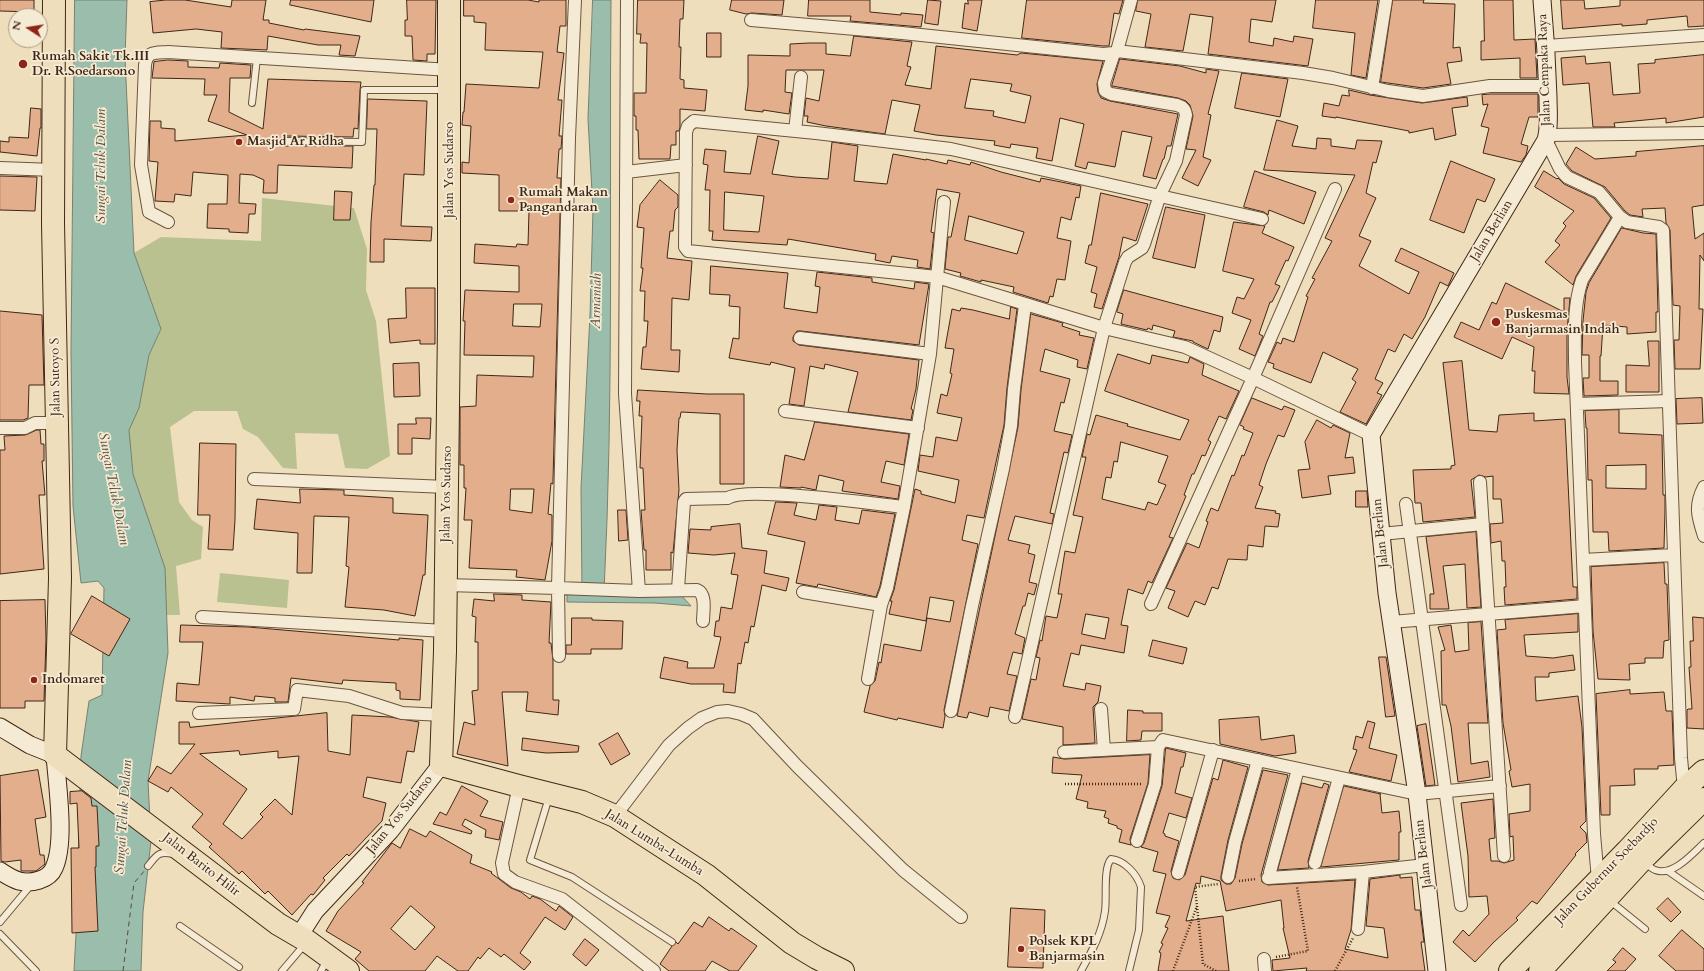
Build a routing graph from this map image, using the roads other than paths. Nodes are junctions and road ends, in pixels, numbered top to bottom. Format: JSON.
{"nodes":[{"id":1,"x":54,"y":0,"type":"edge"},
{"id":2,"x":449,"y":0,"type":"edge"},
{"id":3,"x":575,"y":0,"type":"edge"},
{"id":4,"x":627,"y":0,"type":"edge"},
{"id":5,"x":1131,"y":0,"type":"edge"},
{"id":6,"x":1386,"y":0,"type":"edge"},
{"id":7,"x":1542,"y":0,"type":"edge"},
{"id":8,"x":751,"y":20,"type":"dead end"},
{"id":9,"x":1704,"y":35,"type":"edge"},
{"id":10,"x":1546,"y":46,"type":"junction"},
{"id":11,"x":1116,"y":52,"type":"junction"},
{"id":12,"x":257,"y":58,"type":"junction"},
{"id":13,"x":801,"y":77,"type":"dead end"},
{"id":14,"x":450,"y":80,"type":"junction"},
{"id":15,"x":1547,"y":86,"type":"junction"},
{"id":16,"x":1372,"y":88,"type":"junction"},
{"id":17,"x":252,"y":103,"type":"dead end"},
{"id":18,"x":795,"y":131,"type":"junction"},
{"id":19,"x":1704,"y":133,"type":"edge"},
{"id":20,"x":1546,"y":138,"type":"junction"},
{"id":21,"x":285,"y":141,"type":"dead end"},
{"id":22,"x":686,"y":165,"type":"junction"},
{"id":23,"x":0,"y":168,"type":"edge"},
{"id":24,"x":54,"y":170,"type":"junction"},
{"id":25,"x":626,"y":172,"type":"junction"},
{"id":26,"x":1335,"y":189,"type":"dead end"},
{"id":27,"x":1160,"y":195,"type":"junction"},
{"id":28,"x":944,"y":202,"type":"dead end"},
{"id":29,"x":1620,"y":217,"type":"junction"},
{"id":30,"x":1262,"y":219,"type":"dead end"},
{"id":31,"x":168,"y":222,"type":"dead end"},
{"id":32,"x":936,"y":277,"type":"junction"},
{"id":33,"x":1025,"y":305,"type":"junction"},
{"id":34,"x":1104,"y":328,"type":"junction"},
{"id":35,"x":800,"y":338,"type":"dead end"},
{"id":36,"x":930,"y":354,"type":"junction"},
{"id":37,"x":1253,"y":378,"type":"junction"},
{"id":38,"x":1669,"y":401,"type":"junction"},
{"id":39,"x":1576,"y":404,"type":"junction"},
{"id":40,"x":785,"y":411,"type":"dead end"},
{"id":41,"x":57,"y":423,"type":"junction"},
{"id":42,"x":0,"y":428,"type":"edge"},
{"id":43,"x":918,"y":428,"type":"junction"},
{"id":44,"x":1371,"y":435,"type":"junction"},
{"id":45,"x":254,"y":478,"type":"dead end"},
{"id":46,"x":1480,"y":482,"type":"dead end"},
{"id":47,"x":447,"y":487,"type":"junction"},
{"id":48,"x":1704,"y":487,"type":"edge"},
{"id":49,"x":1406,"y":504,"type":"dead end"},
{"id":50,"x":904,"y":507,"type":"junction"},
{"id":51,"x":1483,"y":524,"type":"junction"},
{"id":52,"x":1410,"y":531,"type":"junction"},
{"id":53,"x":1381,"y":534,"type":"junction"},
{"id":54,"x":1704,"y":536,"type":"edge"},
{"id":55,"x":1673,"y":555,"type":"junction"},
{"id":56,"x":1583,"y":560,"type":"junction"},
{"id":57,"x":445,"y":585,"type":"junction"},
{"id":58,"x":558,"y":588,"type":"junction"},
{"id":59,"x":678,"y":589,"type":"junction"},
{"id":60,"x":639,"y":591,"type":"junction"},
{"id":61,"x":803,"y":592,"type":"dead end"},
{"id":62,"x":1151,"y":604,"type":"dead end"},
{"id":63,"x":881,"y":606,"type":"junction"},
{"id":64,"x":1585,"y":606,"type":"junction"},
{"id":65,"x":1488,"y":613,"type":"junction"},
{"id":66,"x":202,"y":617,"type":"dead end"},
{"id":67,"x":1422,"y":619,"type":"junction"},
{"id":68,"x":703,"y":621,"type":"dead end"},
{"id":69,"x":1391,"y":622,"type":"junction"},
{"id":70,"x":445,"y":631,"type":"junction"},
{"id":71,"x":559,"y":656,"type":"dead end"},
{"id":72,"x":868,"y":679,"type":"dead end"},
{"id":73,"x":1101,"y":709,"type":"dead end"},
{"id":74,"x":951,"y":711,"type":"dead end"},
{"id":75,"x":199,"y":713,"type":"dead end"},
{"id":76,"x":443,"y":715,"type":"junction"},
{"id":77,"x":1015,"y":717,"type":"dead end"},
{"id":78,"x":0,"y":727,"type":"edge"},
{"id":79,"x":1158,"y":747,"type":"junction"},
{"id":80,"x":1104,"y":750,"type":"junction"},
{"id":81,"x":1213,"y":750,"type":"junction"},
{"id":82,"x":1064,"y":752,"type":"dead end"},
{"id":83,"x":62,"y":760,"type":"junction"},
{"id":84,"x":1258,"y":760,"type":"junction"},
{"id":85,"x":441,"y":764,"type":"junction"},
{"id":86,"x":1298,"y":769,"type":"junction"},
{"id":87,"x":1704,"y":771,"type":"edge"},
{"id":88,"x":1339,"y":778,"type":"junction"},
{"id":89,"x":519,"y":786,"type":"junction"},
{"id":90,"x":1500,"y":786,"type":"junction"},
{"id":91,"x":1684,"y":789,"type":"junction"},
{"id":92,"x":1445,"y":792,"type":"junction"},
{"id":93,"x":551,"y":794,"type":"junction"},
{"id":94,"x":1417,"y":794,"type":"junction"},
{"id":95,"x":1704,"y":798,"type":"edge"},
{"id":96,"x":615,"y":816,"type":"junction"},
{"id":97,"x":1137,"y":841,"type":"dead end"},
{"id":98,"x":1704,"y":842,"type":"edge"},
{"id":99,"x":188,"y":855,"type":"junction"},
{"id":100,"x":1504,"y":856,"type":"dead end"},
{"id":101,"x":1641,"y":861,"type":"junction"},
{"id":102,"x":1315,"y":863,"type":"dead end"},
{"id":103,"x":1424,"y":865,"type":"junction"},
{"id":104,"x":148,"y":866,"type":"dead end"},
{"id":105,"x":0,"y":871,"type":"edge"},
{"id":106,"x":1668,"y":871,"type":"junction"},
{"id":107,"x":1362,"y":872,"type":"junction"},
{"id":108,"x":1178,"y":873,"type":"dead end"},
{"id":109,"x":1228,"y":877,"type":"dead end"},
{"id":110,"x":34,"y":882,"type":"junction"},
{"id":111,"x":1602,"y":889,"type":"junction"},
{"id":112,"x":1704,"y":896,"type":"edge"},
{"id":113,"x":1461,"y":905,"type":"dead end"},
{"id":114,"x":961,"y":917,"type":"dead end"},
{"id":115,"x":0,"y":922,"type":"edge"},
{"id":116,"x":180,"y":926,"type":"dead end"},
{"id":117,"x":1358,"y":929,"type":"road end"},
{"id":118,"x":1645,"y":929,"type":"dead end"},
{"id":119,"x":0,"y":934,"type":"edge"},
{"id":120,"x":303,"y":939,"type":"junction"},
{"id":121,"x":672,"y":942,"type":"dead end"},
{"id":122,"x":239,"y":967,"type":"dead end"},
{"id":123,"x":335,"y":967,"type":"edge"},
{"id":124,"x":36,"y":971,"type":"edge"},
{"id":125,"x":282,"y":971,"type":"edge"},
{"id":126,"x":654,"y":971,"type":"edge"},
{"id":127,"x":843,"y":971,"type":"edge"},
{"id":128,"x":1081,"y":971,"type":"edge"},
{"id":129,"x":1129,"y":971,"type":"edge"},
{"id":130,"x":1437,"y":971,"type":"edge"},
{"id":131,"x":1510,"y":971,"type":"edge"},
{"id":132,"x":1540,"y":971,"type":"edge"}],
"edges":[{"from":1,"to":24,"type":"highway","name":"Jalan Sutoyo S"},
{"from":2,"to":14,"type":"highway","name":"Jalan Yos Sudarso"},
{"from":3,"to":58,"type":"street"},
{"from":4,"to":25,"type":"street"},
{"from":5,"to":11,"type":"street"},
{"from":6,"to":16,"type":"street"},
{"from":7,"to":10,"type":"street","name":"Jalan Cempaka Raya"},
{"from":8,"to":11,"type":"street"},
{"from":9,"to":10,"type":"street"},
{"from":10,"to":15,"type":"street","name":"Jalan Cempaka Raya"},
{"from":11,"to":16,"type":"street"},
{"from":11,"to":27,"type":"street"},
{"from":12,"to":14,"type":"street"},
{"from":12,"to":17,"type":"lane"},
{"from":12,"to":31,"type":"street"},
{"from":13,"to":18,"type":"street"},
{"from":14,"to":21,"type":"lane"},
{"from":14,"to":47,"type":"highway","name":"Jalan Yos Sudarso"},
{"from":15,"to":16,"type":"street"},
{"from":15,"to":20,"type":"street","name":"Jalan Cempaka Raya"},
{"from":18,"to":22,"type":"street"},
{"from":18,"to":27,"type":"street"},
{"from":19,"to":20,"type":"street"},
{"from":20,"to":29,"type":"street"},
{"from":20,"to":44,"type":"street","name":"Jalan Berlian"},
{"from":22,"to":25,"type":"street"},
{"from":22,"to":32,"type":"street"},
{"from":23,"to":24,"type":"street"},
{"from":24,"to":41,"type":"highway","name":"Jalan Sutoyo S"},
{"from":25,"to":60,"type":"street"},
{"from":26,"to":37,"type":"street"},
{"from":27,"to":30,"type":"street"},
{"from":27,"to":34,"type":"street"},
{"from":28,"to":32,"type":"street"},
{"from":29,"to":38,"type":"street"},
{"from":29,"to":39,"type":"street"},
{"from":32,"to":33,"type":"street"},
{"from":32,"to":36,"type":"street"},
{"from":33,"to":34,"type":"street"},
{"from":33,"to":74,"type":"street"},
{"from":34,"to":37,"type":"street"},
{"from":34,"to":77,"type":"street"},
{"from":35,"to":36,"type":"street"},
{"from":36,"to":43,"type":"street"},
{"from":37,"to":44,"type":"street"},
{"from":37,"to":62,"type":"street"},
{"from":38,"to":39,"type":"street"},
{"from":38,"to":55,"type":"street"},
{"from":39,"to":56,"type":"street"},
{"from":40,"to":43,"type":"street"},
{"from":41,"to":42,"type":"street"},
{"from":41,"to":83,"type":"highway","name":"Jalan Sutoyo S"},
{"from":43,"to":50,"type":"street"},
{"from":44,"to":53,"type":"street","name":"Jalan Berlian"},
{"from":45,"to":47,"type":"street"},
{"from":46,"to":51,"type":"street"},
{"from":47,"to":57,"type":"highway","name":"Jalan Yos Sudarso"},
{"from":48,"to":54,"type":"street"},
{"from":49,"to":52,"type":"street"},
{"from":50,"to":59,"type":"street"},
{"from":50,"to":63,"type":"street"},
{"from":51,"to":52,"type":"street"},
{"from":51,"to":65,"type":"street"},
{"from":52,"to":53,"type":"street"},
{"from":52,"to":67,"type":"street"},
{"from":53,"to":69,"type":"street","name":"Jalan Berlian"},
{"from":55,"to":56,"type":"street"},
{"from":55,"to":91,"type":"street"},
{"from":56,"to":64,"type":"street"},
{"from":57,"to":58,"type":"street"},
{"from":57,"to":70,"type":"highway","name":"Jalan Yos Sudarso"},
{"from":58,"to":60,"type":"street"},
{"from":58,"to":71,"type":"street"},
{"from":59,"to":60,"type":"street"},
{"from":59,"to":68,"type":"street"},
{"from":61,"to":63,"type":"street"},
{"from":63,"to":72,"type":"street"},
{"from":64,"to":65,"type":"street"},
{"from":64,"to":111,"type":"street"},
{"from":65,"to":67,"type":"street"},
{"from":65,"to":90,"type":"street"},
{"from":66,"to":70,"type":"street"},
{"from":67,"to":69,"type":"street"},
{"from":67,"to":92,"type":"street"},
{"from":69,"to":94,"type":"street","name":"Jalan Berlian"},
{"from":70,"to":76,"type":"highway","name":"Jalan Yos Sudarso"},
{"from":73,"to":80,"type":"street"},
{"from":75,"to":76,"type":"street"},
{"from":76,"to":85,"type":"highway","name":"Jalan Yos Sudarso"},
{"from":78,"to":83,"type":"street"},
{"from":79,"to":80,"type":"street"},
{"from":79,"to":81,"type":"street"},
{"from":79,"to":97,"type":"street"},
{"from":80,"to":82,"type":"street"},
{"from":81,"to":84,"type":"street"},
{"from":81,"to":108,"type":"street"},
{"from":83,"to":99,"type":"highway","name":"Jalan Barito Hilir"},
{"from":83,"to":110,"type":"street"},
{"from":84,"to":86,"type":"street"},
{"from":84,"to":109,"type":"street"},
{"from":85,"to":89,"type":"highway","name":"Jalan Lumba-Lumba"},
{"from":85,"to":120,"type":"street","name":"Jalan Yos Sudarso"},
{"from":86,"to":88,"type":"street"},
{"from":86,"to":107,"type":"street"},
{"from":87,"to":91,"type":"highway","name":"Jalan Gubernur Soebardjo"},
{"from":88,"to":94,"type":"street"},
{"from":88,"to":102,"type":"street"},
{"from":89,"to":93,"type":"highway","name":"Jalan Lumba-Lumba"},
{"from":89,"to":126,"type":"street"},
{"from":90,"to":92,"type":"street"},
{"from":90,"to":100,"type":"street"},
{"from":91,"to":111,"type":"highway","name":"Jalan Gubernur Soebardjo"},
{"from":92,"to":94,"type":"street"},
{"from":92,"to":113,"type":"street"},
{"from":93,"to":96,"type":"highway","name":"Jalan Lumba-Lumba"},
{"from":93,"to":121,"type":"lane"},
{"from":94,"to":103,"type":"street","name":"Jalan Berlian"},
{"from":95,"to":101,"type":"highway","name":"Jalan Gubernur Soebardjo"},
{"from":96,"to":114,"type":"street"},
{"from":96,"to":127,"type":"highway","name":"Jalan Lumba-Lumba"},
{"from":98,"to":106,"type":"lane"},
{"from":99,"to":104,"type":"lane"},
{"from":99,"to":120,"type":"highway","name":"Jalan Barito Hilir"},
{"from":101,"to":106,"type":"lane"},
{"from":101,"to":111,"type":"highway","name":"Jalan Gubernur Soebardjo"},
{"from":103,"to":107,"type":"street"},
{"from":103,"to":130,"type":"street","name":"Jalan Berlian"},
{"from":105,"to":110,"type":"street"},
{"from":106,"to":112,"type":"lane"},
{"from":107,"to":117,"type":"street"},
{"from":110,"to":115,"type":"lane"},
{"from":111,"to":118,"type":"lane"},
{"from":111,"to":131,"type":"highway","name":"Jalan Gubernur Soebardjo"},
{"from":111,"to":132,"type":"highway","name":"Jalan Gubernur Soebardjo"},
{"from":116,"to":122,"type":"lane"},
{"from":119,"to":124,"type":"lane"},
{"from":120,"to":123,"type":"highway","name":"Jalan Barito Hilir"},
{"from":120,"to":125,"type":"lane"},
{"from":128,"to":129,"type":"lane"}]}
